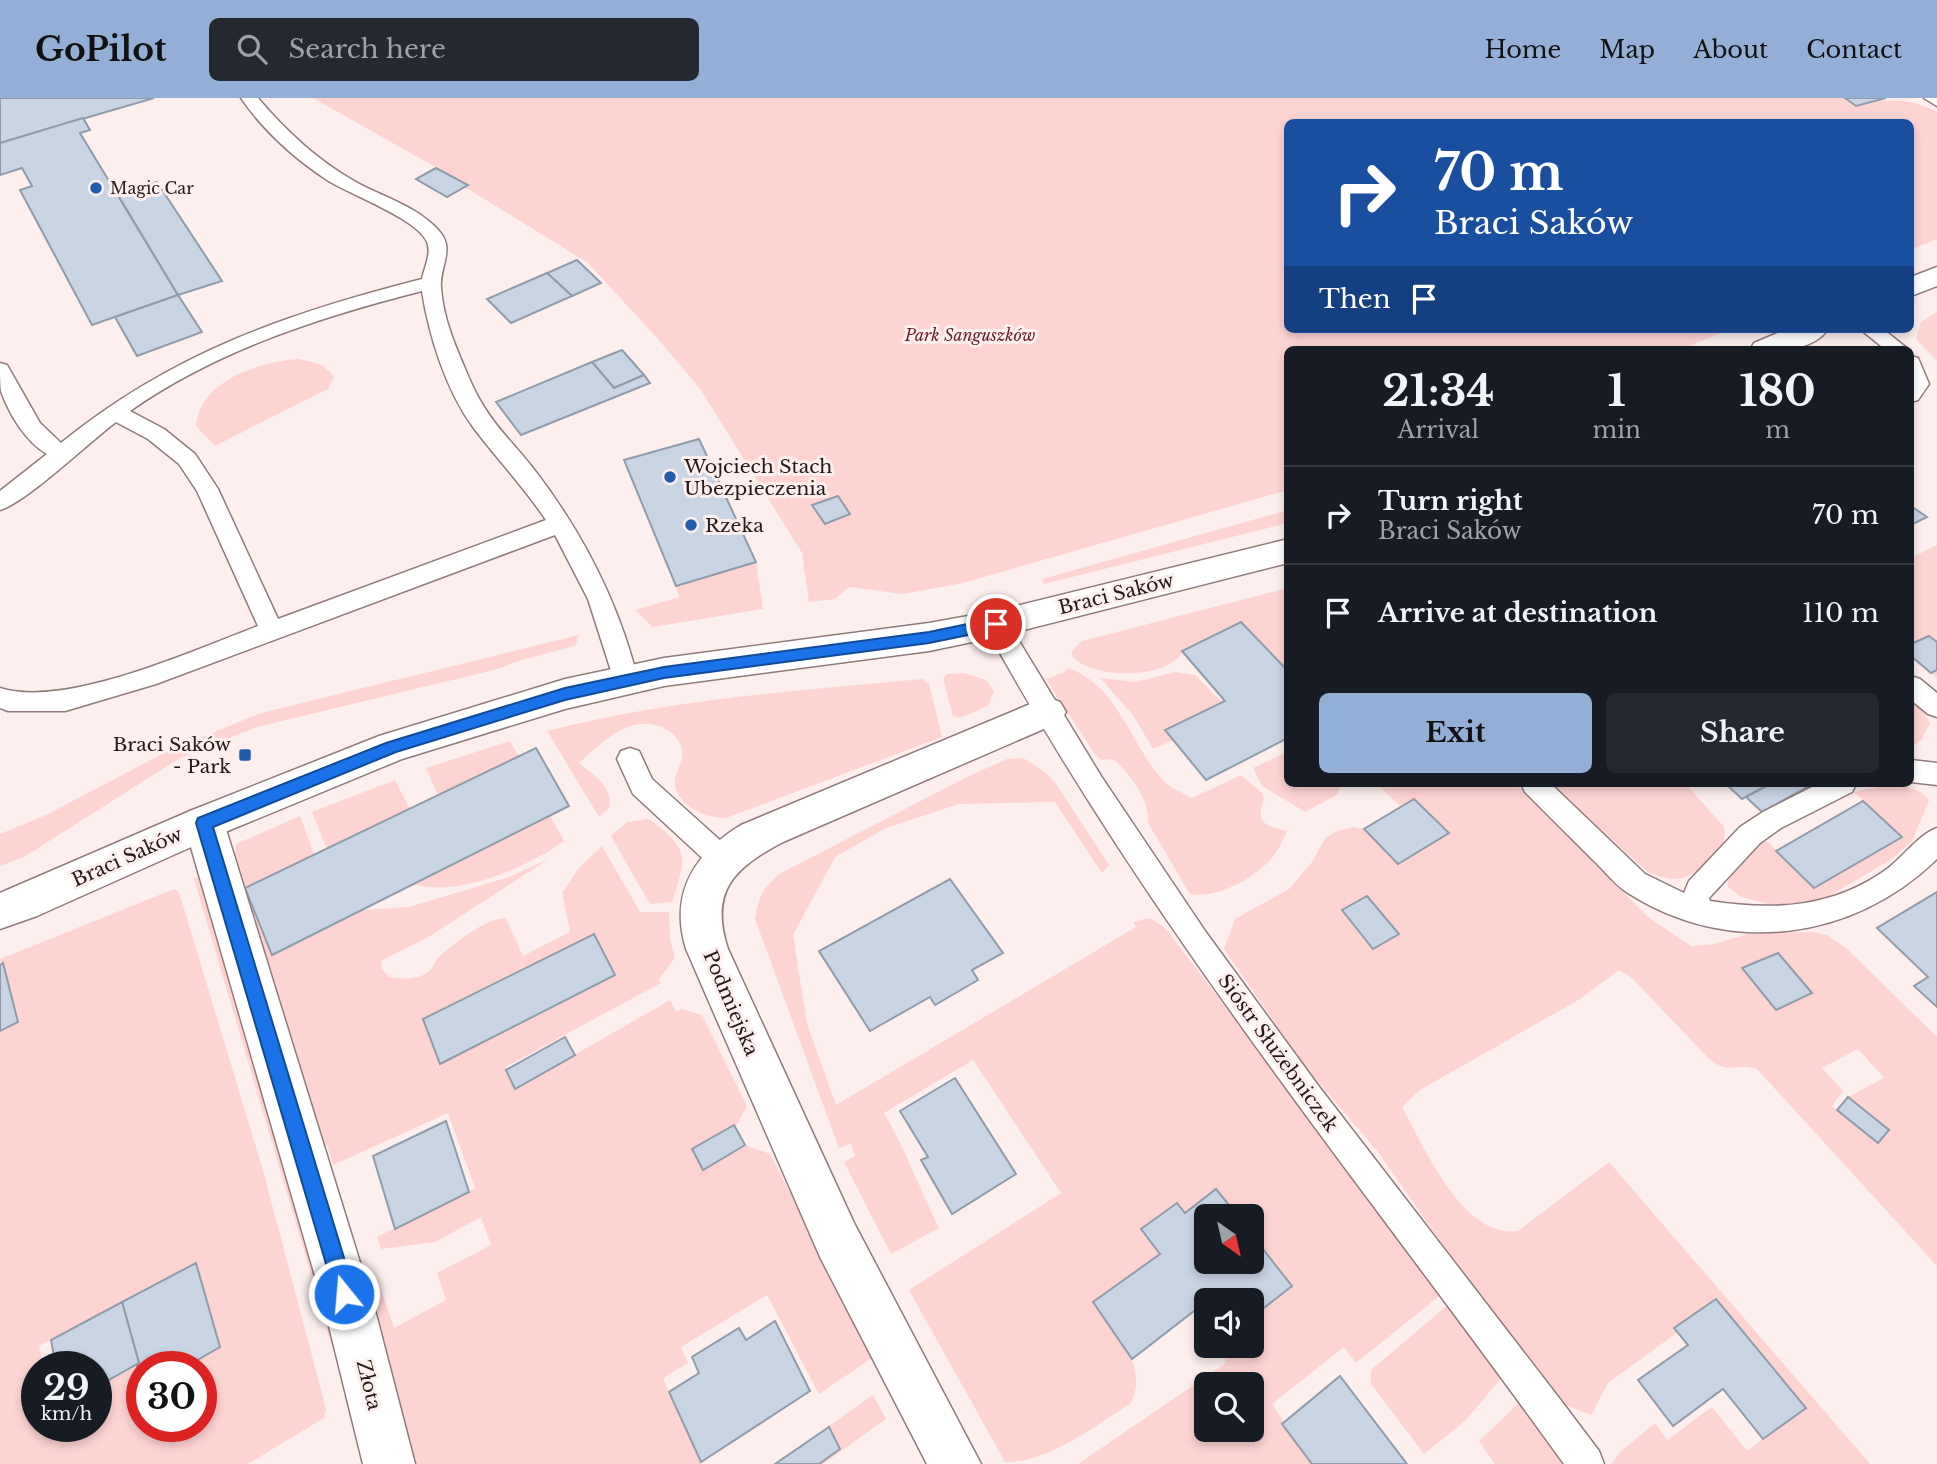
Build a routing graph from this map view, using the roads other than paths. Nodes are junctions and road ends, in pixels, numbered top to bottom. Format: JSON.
{"nodes":[{"id":1,"x":249,"y":98,"type":"edge"},
{"id":2,"x":1932,"y":98,"type":"edge"},
{"id":3,"x":1937,"y":101,"type":"edge"},
{"id":4,"x":1937,"y":276,"type":"edge"},
{"id":5,"x":431,"y":283,"type":"junction"},
{"id":6,"x":1914,"y":286,"type":"edge"},
{"id":7,"x":1804,"y":333,"type":"edge"},
{"id":8,"x":1876,"y":333,"type":"edge"},
{"id":9,"x":1774,"y":346,"type":"edge"},
{"id":10,"x":1893,"y":346,"type":"edge"},
{"id":11,"x":0,"y":370,"type":"edge"},
{"id":12,"x":1914,"y":371,"type":"edge"},
{"id":13,"x":1914,"y":391,"type":"edge"},
{"id":14,"x":115,"y":412,"type":"junction"},
{"id":15,"x":61,"y":453,"type":"junction"},
{"id":16,"x":0,"y":502,"type":"edge"},
{"id":17,"x":560,"y":524,"type":"junction"},
{"id":18,"x":1284,"y":552,"type":"edge"},
{"id":19,"x":996,"y":624,"type":"junction"},
{"id":20,"x":272,"y":631,"type":"junction"},
{"id":21,"x":626,"y":680,"type":"junction"},
{"id":22,"x":1914,"y":688,"type":"edge"},
{"id":23,"x":0,"y":698,"type":"edge"},
{"id":24,"x":1937,"y":707,"type":"edge"},
{"id":25,"x":1048,"y":712,"type":"junction"},
{"id":26,"x":630,"y":759,"type":"dead end"},
{"id":27,"x":1914,"y":771,"type":"edge"},
{"id":28,"x":1937,"y":775,"type":"edge"},
{"id":29,"x":1537,"y":787,"type":"edge"},
{"id":30,"x":1837,"y":787,"type":"edge"},
{"id":31,"x":204,"y":823,"type":"junction"},
{"id":32,"x":1937,"y":840,"type":"edge"},
{"id":33,"x":722,"y":859,"type":"junction"},
{"id":34,"x":1691,"y":908,"type":"junction"},
{"id":35,"x":8,"y":910,"type":"edge"},
{"id":36,"x":389,"y":1464,"type":"edge"},
{"id":37,"x":955,"y":1464,"type":"edge"},
{"id":38,"x":1586,"y":1464,"type":"edge"}],
"edges":[{"from":1,"to":5,"type":"lane"},
{"from":2,"to":3,"type":"lane"},
{"from":4,"to":6,"type":"street"},
{"from":5,"to":14,"type":"lane"},
{"from":5,"to":17,"type":"lane"},
{"from":7,"to":9,"type":"street"},
{"from":8,"to":10,"type":"lane"},
{"from":11,"to":15,"type":"lane"},
{"from":12,"to":13,"type":"lane"},
{"from":14,"to":15,"type":"lane"},
{"from":14,"to":20,"type":"lane"},
{"from":15,"to":16,"type":"lane"},
{"from":17,"to":20,"type":"lane"},
{"from":17,"to":21,"type":"lane"},
{"from":18,"to":19,"type":"street","name":"Braci Saków"},
{"from":19,"to":21,"type":"street","name":"Braci Saków"},
{"from":19,"to":25,"type":"lane","name":"Sióstr Służebniczek"},
{"from":20,"to":23,"type":"lane"},
{"from":21,"to":31,"type":"street","name":"Braci Saków"},
{"from":22,"to":24,"type":"lane"},
{"from":25,"to":33,"type":"street","name":"Podmiejska"},
{"from":25,"to":38,"type":"lane","name":"Sióstr Służebniczek"},
{"from":26,"to":33,"type":"lane"},
{"from":27,"to":28,"type":"lane"},
{"from":29,"to":34,"type":"lane"},
{"from":30,"to":34,"type":"lane"},
{"from":31,"to":35,"type":"street","name":"Braci Saków"},
{"from":31,"to":36,"type":"street","name":"Złota"},
{"from":32,"to":34,"type":"lane"},
{"from":33,"to":37,"type":"street","name":"Podmiejska"}]}
